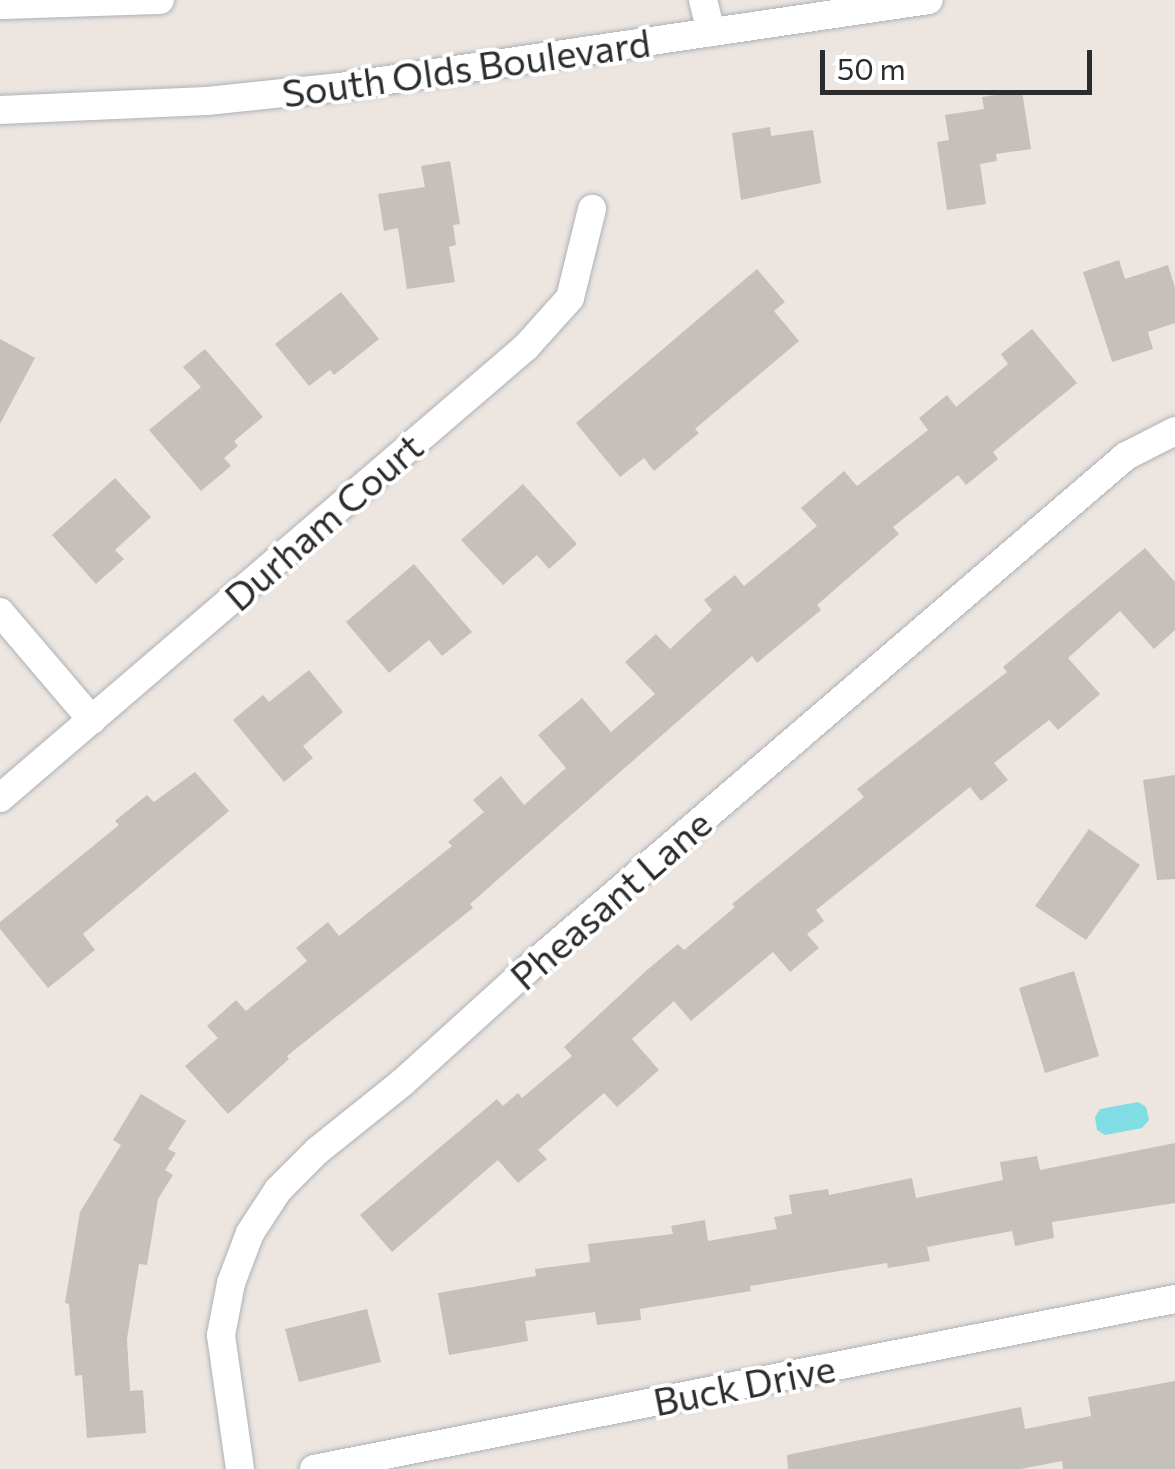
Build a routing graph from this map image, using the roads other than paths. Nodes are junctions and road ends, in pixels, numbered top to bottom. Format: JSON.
{"nodes":[{"id":1,"x":160,"y":0,"type":"edge"},
{"id":2,"x":703,"y":0,"type":"edge"},
{"id":3,"x":929,"y":0,"type":"edge"},
{"id":4,"x":0,"y":6,"type":"edge"},
{"id":5,"x":711,"y":32,"type":"junction"},
{"id":6,"x":0,"y":110,"type":"edge"},
{"id":7,"x":592,"y":209,"type":"dead end"},
{"id":8,"x":1175,"y":431,"type":"edge"},
{"id":9,"x":0,"y":612,"type":"edge"},
{"id":10,"x":92,"y":720,"type":"junction"},
{"id":11,"x":0,"y":798,"type":"edge"},
{"id":12,"x":1175,"y":1299,"type":"edge"},
{"id":13,"x":240,"y":1469,"type":"edge"},
{"id":14,"x":314,"y":1469,"type":"edge"}],
"edges":[{"from":1,"to":4,"type":"street"},
{"from":2,"to":5,"type":"street"},
{"from":3,"to":5,"type":"street","name":"South Olds Boulevard"},
{"from":5,"to":6,"type":"street","name":"South Olds Boulevard"},
{"from":7,"to":10,"type":"street","name":"Durham Court"},
{"from":8,"to":13,"type":"street","name":"Pheasant Lane"},
{"from":9,"to":10,"type":"street"},
{"from":10,"to":11,"type":"street","name":"Durham Court"},
{"from":12,"to":14,"type":"street","name":"Buck Drive"}]}
